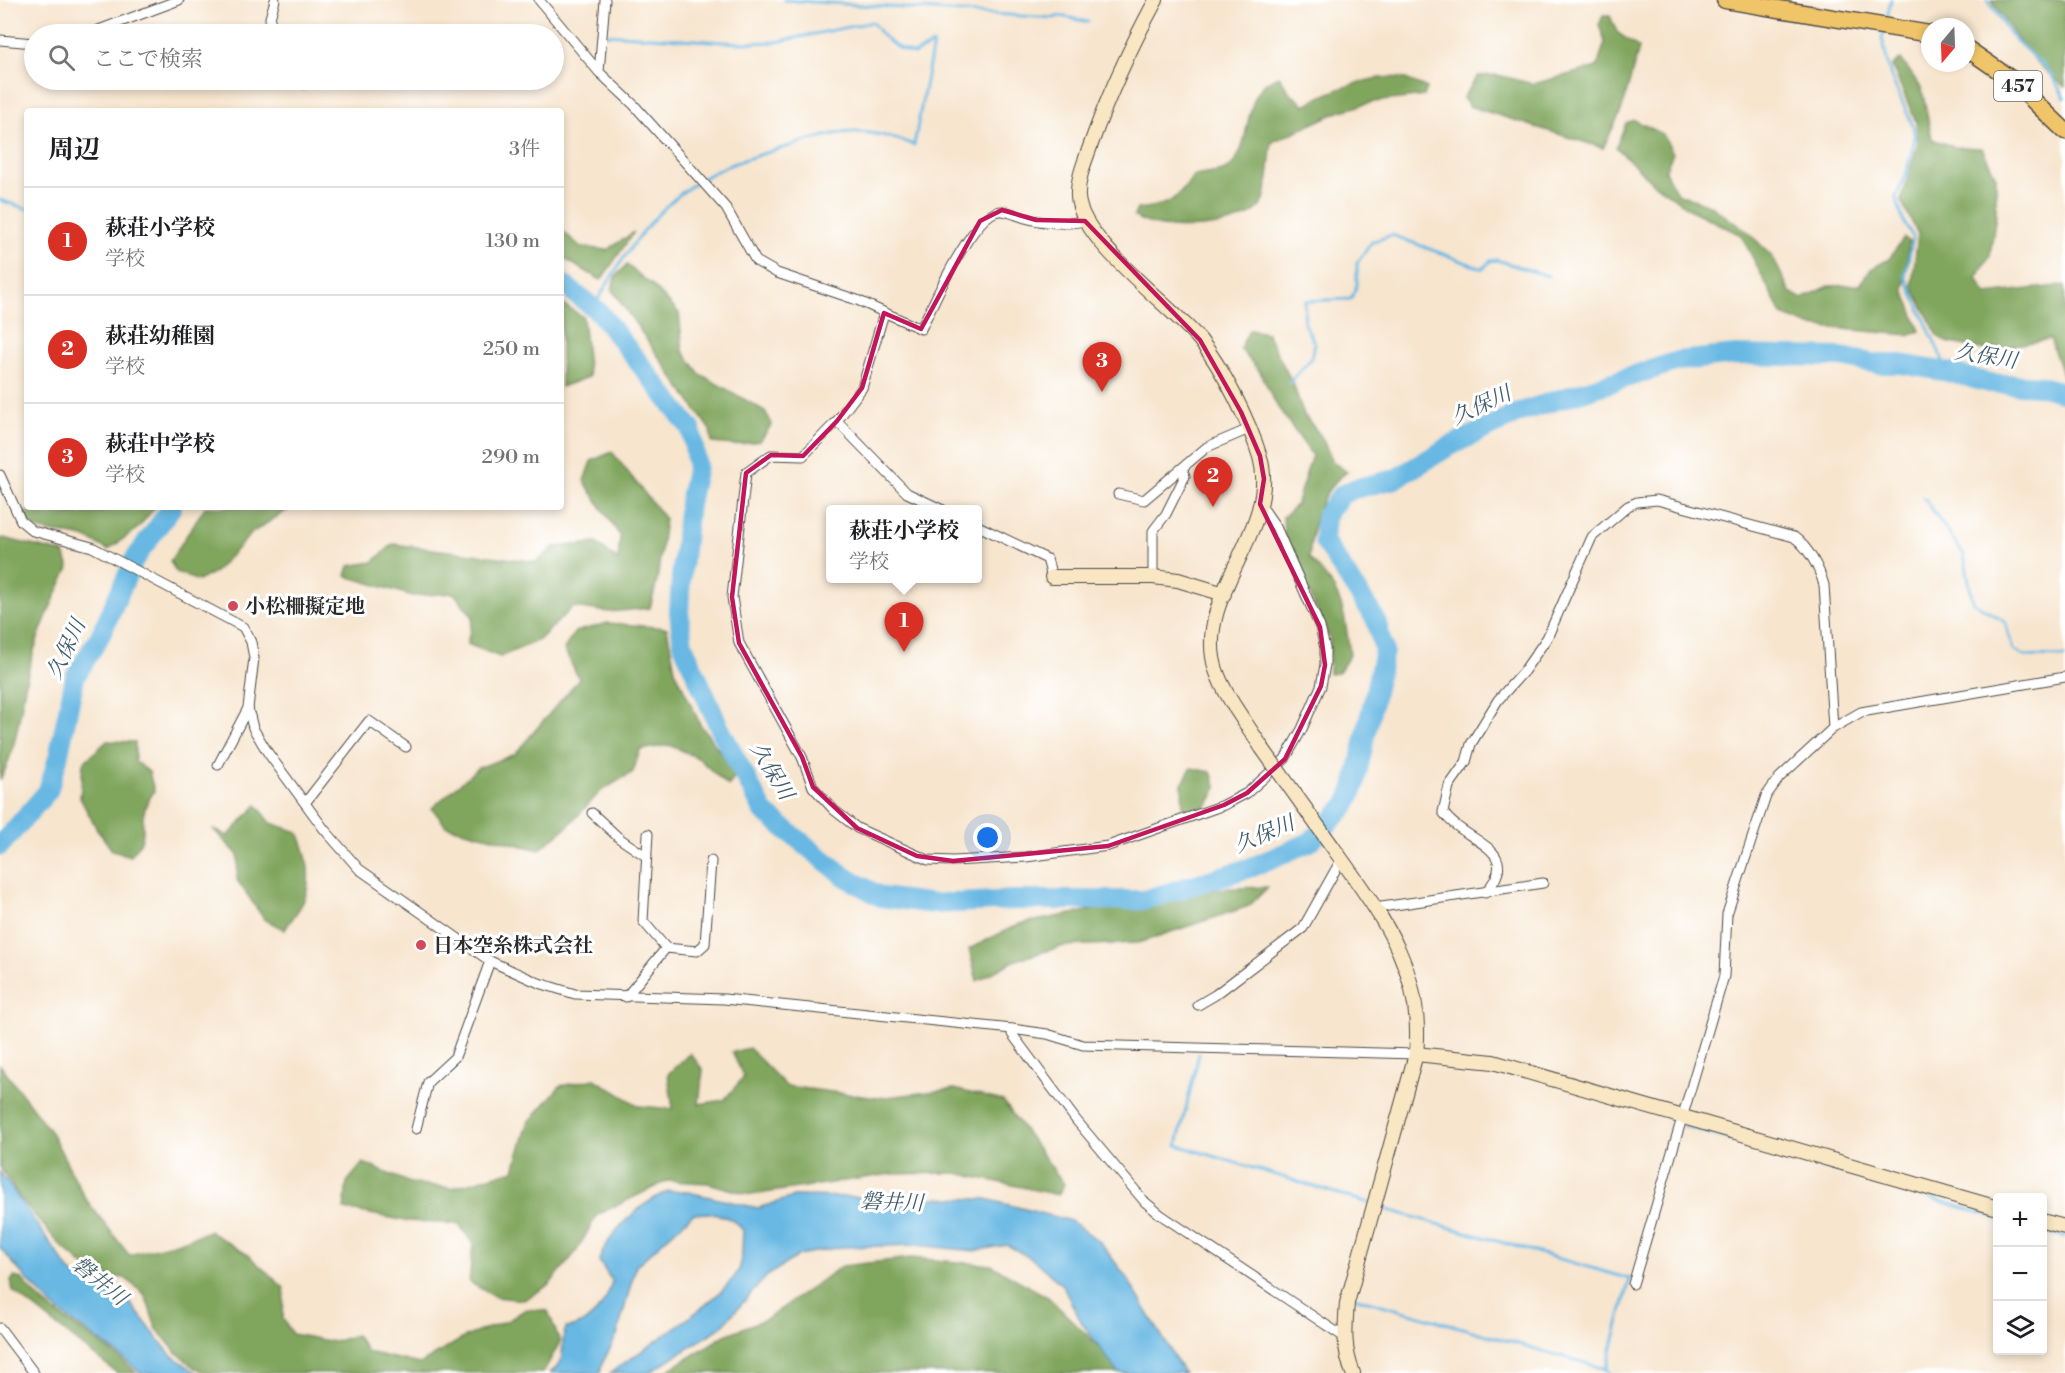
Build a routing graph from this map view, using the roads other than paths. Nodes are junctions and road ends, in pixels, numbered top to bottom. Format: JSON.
{"nodes":[{"id":1,"x":179,"y":0,"type":"edge"},
{"id":2,"x":275,"y":0,"type":"edge"},
{"id":3,"x":539,"y":0,"type":"edge"},
{"id":4,"x":605,"y":0,"type":"edge"},
{"id":5,"x":1156,"y":0,"type":"edge"},
{"id":6,"x":1725,"y":0,"type":"edge"},
{"id":7,"x":114,"y":24,"type":"edge"},
{"id":8,"x":270,"y":24,"type":"edge"},
{"id":9,"x":559,"y":24,"type":"edge"},
{"id":10,"x":564,"y":30,"type":"edge"},
{"id":11,"x":1921,"y":33,"type":"edge"},
{"id":12,"x":0,"y":40,"type":"edge"},
{"id":13,"x":24,"y":42,"type":"edge"},
{"id":14,"x":1975,"y":54,"type":"edge"},
{"id":15,"x":599,"y":72,"type":"junction"},
{"id":16,"x":2065,"y":131,"type":"edge"},
{"id":17,"x":1085,"y":221,"type":"junction"},
{"id":18,"x":884,"y":313,"type":"junction"},
{"id":19,"x":837,"y":421,"type":"junction"},
{"id":20,"x":1249,"y":429,"type":"junction"},
{"id":21,"x":1183,"y":470,"type":"junction"},
{"id":22,"x":0,"y":475,"type":"edge"},
{"id":23,"x":1118,"y":494,"type":"dead end"},
{"id":24,"x":1260,"y":504,"type":"junction"},
{"id":25,"x":932,"y":505,"type":"edge"},
{"id":26,"x":982,"y":528,"type":"edge"},
{"id":27,"x":1052,"y":577,"type":"joint"},
{"id":28,"x":1153,"y":577,"type":"junction"},
{"id":29,"x":1224,"y":594,"type":"junction"},
{"id":30,"x":2065,"y":677,"type":"edge"},
{"id":31,"x":248,"y":708,"type":"junction"},
{"id":32,"x":1833,"y":728,"type":"junction"},
{"id":33,"x":406,"y":747,"type":"dead end"},
{"id":34,"x":218,"y":765,"type":"dead end"},
{"id":35,"x":305,"y":802,"type":"junction"},
{"id":36,"x":592,"y":813,"type":"dead end"},
{"id":37,"x":648,"y":834,"type":"dead end"},
{"id":38,"x":646,"y":857,"type":"junction"},
{"id":39,"x":1341,"y":860,"type":"junction"},
{"id":40,"x":711,"y":861,"type":"dead end"},
{"id":41,"x":1542,"y":883,"type":"dead end"},
{"id":42,"x":1485,"y":893,"type":"junction"},
{"id":43,"x":1375,"y":908,"type":"junction"},
{"id":44,"x":666,"y":948,"type":"junction"},
{"id":45,"x":490,"y":961,"type":"junction"},
{"id":46,"x":626,"y":997,"type":"junction"},
{"id":47,"x":1198,"y":1005,"type":"dead end"},
{"id":48,"x":1012,"y":1029,"type":"junction"},
{"id":49,"x":1416,"y":1054,"type":"junction"},
{"id":50,"x":1681,"y":1117,"type":"junction"},
{"id":51,"x":416,"y":1129,"type":"dead end"},
{"id":52,"x":1993,"y":1207,"type":"edge"},
{"id":53,"x":2047,"y":1222,"type":"edge"},
{"id":54,"x":2065,"y":1227,"type":"edge"},
{"id":55,"x":1633,"y":1284,"type":"dead end"},
{"id":56,"x":0,"y":1328,"type":"edge"},
{"id":57,"x":1344,"y":1337,"type":"junction"},
{"id":58,"x":34,"y":1373,"type":"edge"},
{"id":59,"x":1353,"y":1373,"type":"edge"}],
"edges":[{"from":1,"to":7,"type":"street"},
{"from":2,"to":8,"type":"street"},
{"from":3,"to":9,"type":"street"},
{"from":4,"to":15,"type":"street"},
{"from":5,"to":17,"type":"street"},
{"from":6,"to":11,"type":"highway"},
{"from":10,"to":15,"type":"street"},
{"from":12,"to":13,"type":"street"},
{"from":14,"to":16,"type":"highway","number":"457"},
{"from":15,"to":18,"type":"street"},
{"from":17,"to":18,"type":"street"},
{"from":17,"to":20,"type":"street"},
{"from":18,"to":19,"type":"street"},
{"from":19,"to":24,"type":"street"},
{"from":19,"to":25,"type":"street"},
{"from":20,"to":21,"type":"street"},
{"from":20,"to":24,"type":"street"},
{"from":21,"to":23,"type":"street"},
{"from":21,"to":28,"type":"street"},
{"from":22,"to":31,"type":"street"},
{"from":24,"to":29,"type":"street"},
{"from":26,"to":27,"type":"street"},
{"from":27,"to":28,"type":"street"},
{"from":28,"to":29,"type":"street"},
{"from":29,"to":39,"type":"street","bridge":true},
{"from":30,"to":32,"type":"street"},
{"from":31,"to":34,"type":"street"},
{"from":31,"to":35,"type":"street"},
{"from":32,"to":42,"type":"street"},
{"from":32,"to":50,"type":"street"},
{"from":33,"to":35,"type":"street"},
{"from":35,"to":45,"type":"street"},
{"from":36,"to":38,"type":"street"},
{"from":37,"to":38,"type":"street"},
{"from":38,"to":44,"type":"street"},
{"from":39,"to":43,"type":"street"},
{"from":39,"to":47,"type":"street"},
{"from":40,"to":44,"type":"street"},
{"from":41,"to":42,"type":"street"},
{"from":42,"to":43,"type":"street"},
{"from":43,"to":49,"type":"street"},
{"from":44,"to":46,"type":"street"},
{"from":45,"to":46,"type":"street"},
{"from":45,"to":51,"type":"street"},
{"from":46,"to":48,"type":"street"},
{"from":48,"to":49,"type":"street"},
{"from":48,"to":57,"type":"street"},
{"from":49,"to":50,"type":"street"},
{"from":49,"to":57,"type":"street"},
{"from":50,"to":52,"type":"street"},
{"from":50,"to":55,"type":"street"},
{"from":53,"to":54,"type":"street"},
{"from":56,"to":58,"type":"street"},
{"from":57,"to":59,"type":"street"}]}
